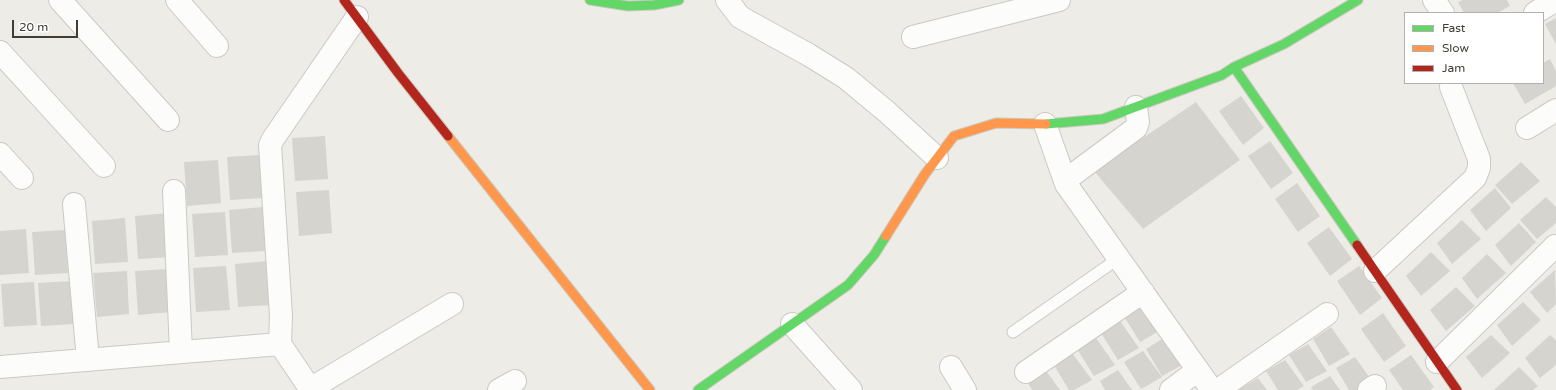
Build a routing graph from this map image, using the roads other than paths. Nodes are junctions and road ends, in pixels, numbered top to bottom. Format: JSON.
{"nodes":[{"id":1,"x":60,"y":0,"type":"edge"},
{"id":2,"x":177,"y":0,"type":"edge"},
{"id":3,"x":590,"y":0,"type":"edge"},
{"id":4,"x":680,"y":0,"type":"edge"},
{"id":5,"x":727,"y":0,"type":"edge"},
{"id":6,"x":1059,"y":0,"type":"edge"},
{"id":7,"x":1358,"y":0,"type":"edge"},
{"id":8,"x":1434,"y":0,"type":"edge"},
{"id":9,"x":1556,"y":0,"type":"edge"},
{"id":10,"x":350,"y":8,"type":"edge"},
{"id":11,"x":1442,"y":12,"type":"edge"},
{"id":12,"x":1536,"y":12,"type":"edge"},
{"id":13,"x":913,"y":37,"type":"dead end"},
{"id":14,"x":217,"y":46,"type":"dead end"},
{"id":15,"x":0,"y":52,"type":"edge"},
{"id":16,"x":1234,"y":67,"type":"junction"},
{"id":17,"x":1451,"y":87,"type":"dead end"},
{"id":18,"x":1136,"y":107,"type":"junction"},
{"id":19,"x":1556,"y":110,"type":"edge"},
{"id":20,"x":168,"y":120,"type":"dead end"},
{"id":21,"x":1045,"y":124,"type":"junction"},
{"id":22,"x":1527,"y":128,"type":"dead end"},
{"id":23,"x":0,"y":154,"type":"edge"},
{"id":24,"x":937,"y":158,"type":"junction"},
{"id":25,"x":104,"y":166,"type":"dead end"},
{"id":26,"x":22,"y":178,"type":"dead end"},
{"id":27,"x":1066,"y":184,"type":"junction"},
{"id":28,"x":174,"y":191,"type":"dead end"},
{"id":29,"x":74,"y":204,"type":"dead end"},
{"id":30,"x":1555,"y":246,"type":"edge"},
{"id":31,"x":1119,"y":258,"type":"junction"},
{"id":32,"x":1375,"y":271,"type":"junction"},
{"id":33,"x":1143,"y":292,"type":"junction"},
{"id":34,"x":452,"y":304,"type":"dead end"},
{"id":35,"x":1327,"y":314,"type":"dead end"},
{"id":36,"x":792,"y":324,"type":"junction"},
{"id":37,"x":1013,"y":332,"type":"dead end"},
{"id":38,"x":280,"y":344,"type":"junction"},
{"id":39,"x":181,"y":352,"type":"junction"},
{"id":40,"x":88,"y":360,"type":"junction"},
{"id":41,"x":1438,"y":362,"type":"junction"},
{"id":42,"x":951,"y":367,"type":"dead end"},
{"id":43,"x":0,"y":368,"type":"edge"},
{"id":44,"x":1198,"y":370,"type":"junction"},
{"id":45,"x":1026,"y":372,"type":"dead end"},
{"id":46,"x":310,"y":389,"type":"edge"},
{"id":47,"x":650,"y":390,"type":"edge"},
{"id":48,"x":698,"y":390,"type":"edge"},
{"id":49,"x":851,"y":390,"type":"edge"},
{"id":50,"x":964,"y":390,"type":"edge"},
{"id":51,"x":1171,"y":390,"type":"edge"},
{"id":52,"x":1212,"y":390,"type":"edge"},
{"id":53,"x":1218,"y":390,"type":"edge"},
{"id":54,"x":1457,"y":390,"type":"edge"}],
"edges":[{"from":1,"to":20,"type":"street"},
{"from":2,"to":14,"type":"street"},
{"from":3,"to":4,"type":"street"},
{"from":5,"to":24,"type":"street"},
{"from":6,"to":13,"type":"street"},
{"from":7,"to":16,"type":"street"},
{"from":8,"to":11,"type":"street"},
{"from":9,"to":12,"type":"street"},
{"from":10,"to":38,"type":"street"},
{"from":10,"to":47,"type":"street"},
{"from":15,"to":25,"type":"street"},
{"from":16,"to":18,"type":"street"},
{"from":16,"to":32,"type":"street"},
{"from":17,"to":32,"type":"street"},
{"from":18,"to":21,"type":"street"},
{"from":18,"to":27,"type":"street"},
{"from":19,"to":22,"type":"street"},
{"from":21,"to":24,"type":"street"},
{"from":21,"to":27,"type":"street"},
{"from":23,"to":26,"type":"street"},
{"from":24,"to":36,"type":"street"},
{"from":27,"to":31,"type":"street"},
{"from":28,"to":39,"type":"street"},
{"from":29,"to":40,"type":"street"},
{"from":30,"to":41,"type":"street"},
{"from":31,"to":33,"type":"street"},
{"from":31,"to":37,"type":"lane"},
{"from":32,"to":41,"type":"street"},
{"from":33,"to":44,"type":"street"},
{"from":33,"to":45,"type":"street"},
{"from":34,"to":46,"type":"street"},
{"from":35,"to":53,"type":"street"},
{"from":36,"to":48,"type":"street"},
{"from":36,"to":49,"type":"street"},
{"from":38,"to":39,"type":"street"},
{"from":38,"to":46,"type":"street"},
{"from":39,"to":40,"type":"street"},
{"from":40,"to":43,"type":"street"},
{"from":41,"to":54,"type":"street"},
{"from":42,"to":50,"type":"street"},
{"from":44,"to":51,"type":"street"},
{"from":44,"to":52,"type":"street"}]}
